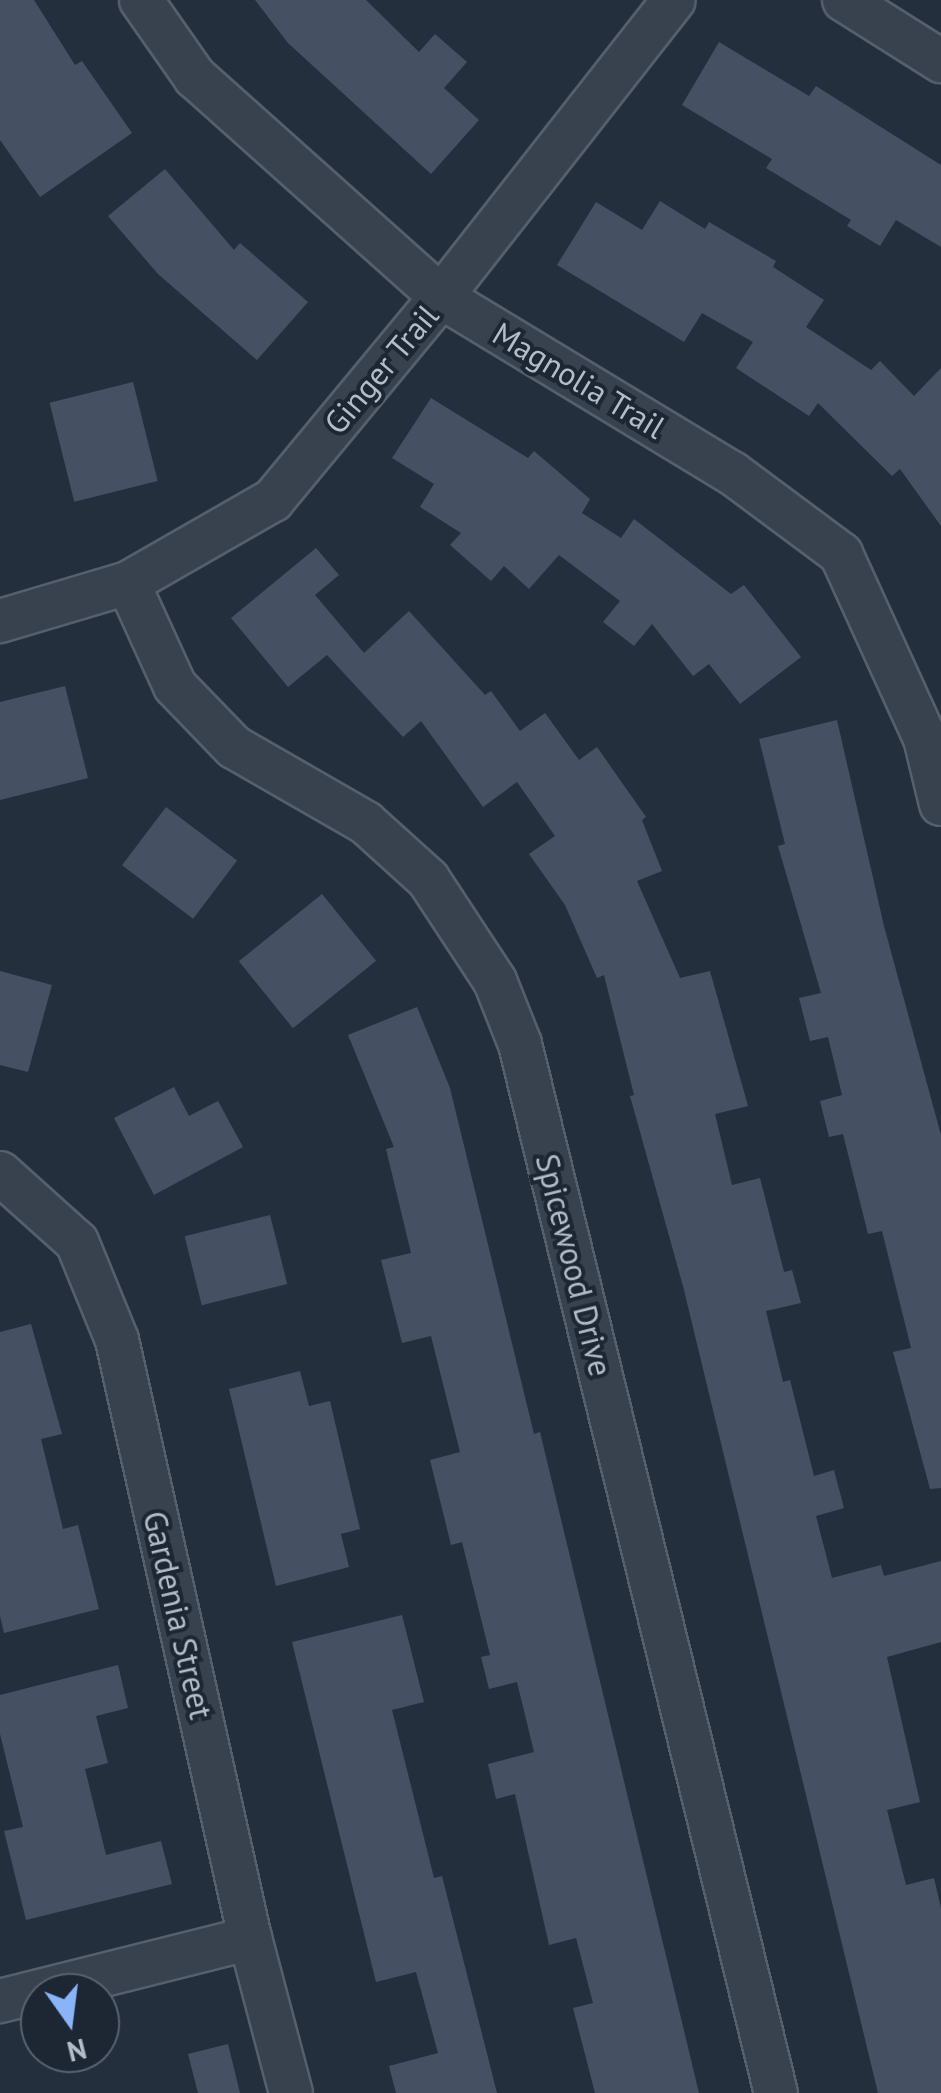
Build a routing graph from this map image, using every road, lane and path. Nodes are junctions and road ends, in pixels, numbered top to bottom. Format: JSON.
{"nodes":[{"id":1,"x":141,"y":0,"type":"edge"},
{"id":2,"x":674,"y":0,"type":"edge"},
{"id":3,"x":844,"y":0,"type":"edge"},
{"id":4,"x":941,"y":61,"type":"edge"},
{"id":5,"x":441,"y":296,"type":"junction"},
{"id":6,"x":128,"y":583,"type":"junction"},
{"id":7,"x":0,"y":621,"type":"edge"},
{"id":8,"x":933,"y":736,"type":"edge"},
{"id":9,"x":941,"y":804,"type":"edge"},
{"id":10,"x":0,"y":1173,"type":"edge"},
{"id":11,"x":250,"y":1938,"type":"junction"},
{"id":12,"x":0,"y":2002,"type":"edge"},
{"id":13,"x":291,"y":2093,"type":"edge"},
{"id":14,"x":776,"y":2093,"type":"edge"}],
"edges":[{"from":1,"to":5,"type":"street","name":"Magnolia Trail"},
{"from":2,"to":5,"type":"street","name":"Ginger Trail"},
{"from":3,"to":4,"type":"street"},
{"from":5,"to":6,"type":"street","name":"Ginger Trail"},
{"from":5,"to":8,"type":"street","name":"Magnolia Trail"},
{"from":6,"to":7,"type":"street","name":"Ginger Trail"},
{"from":6,"to":14,"type":"street","name":"Spicewood Drive"},
{"from":8,"to":9,"type":"street","name":"Magnolia Trail"},
{"from":10,"to":11,"type":"street","name":"Gardenia Street"},
{"from":11,"to":12,"type":"street"},
{"from":11,"to":13,"type":"street","name":"Gardenia Street"}]}
